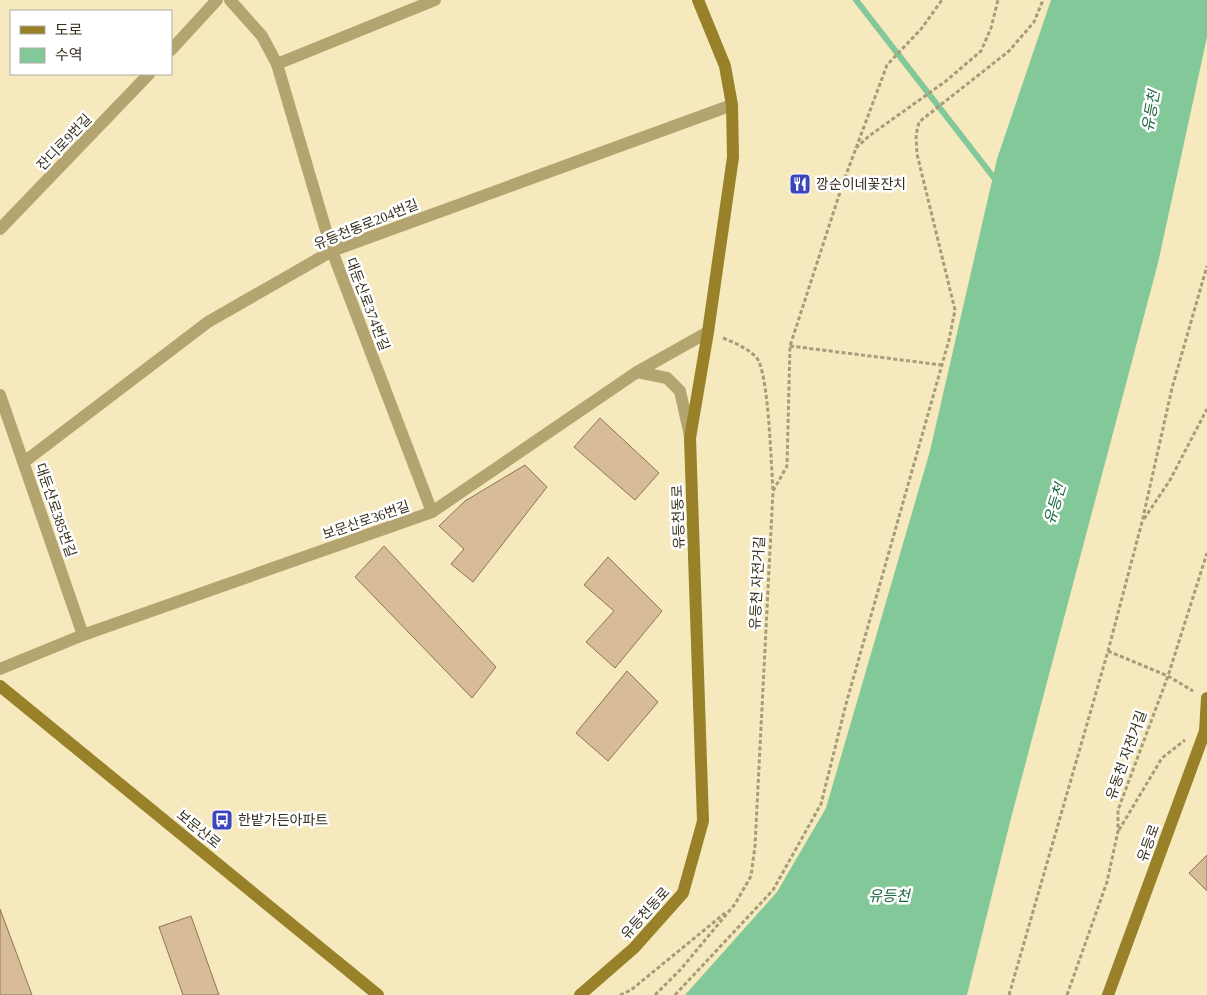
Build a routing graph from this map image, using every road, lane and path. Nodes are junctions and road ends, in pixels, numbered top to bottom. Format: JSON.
{"nodes":[{"id":1,"x":217,"y":0,"type":"edge"},
{"id":2,"x":230,"y":0,"type":"edge"},
{"id":3,"x":435,"y":0,"type":"edge"},
{"id":4,"x":698,"y":0,"type":"edge"},
{"id":5,"x":942,"y":0,"type":"edge"},
{"id":6,"x":998,"y":0,"type":"edge"},
{"id":7,"x":1043,"y":0,"type":"edge"},
{"id":8,"x":172,"y":49,"type":"edge"},
{"id":9,"x":277,"y":64,"type":"junction"},
{"id":10,"x":148,"y":75,"type":"edge"},
{"id":11,"x":732,"y":105,"type":"junction"},
{"id":12,"x":854,"y":151,"type":"junction"},
{"id":13,"x":0,"y":229,"type":"edge"},
{"id":14,"x":332,"y":250,"type":"junction"},
{"id":15,"x":1207,"y":266,"type":"edge"},
{"id":16,"x":708,"y":332,"type":"junction"},
{"id":17,"x":790,"y":346,"type":"junction"},
{"id":18,"x":942,"y":365,"type":"junction"},
{"id":19,"x":637,"y":372,"type":"junction"},
{"id":20,"x":0,"y":396,"type":"edge"},
{"id":21,"x":1207,"y":409,"type":"edge"},
{"id":22,"x":690,"y":438,"type":"junction"},
{"id":23,"x":24,"y":462,"type":"junction"},
{"id":24,"x":773,"y":491,"type":"junction"},
{"id":25,"x":432,"y":512,"type":"junction"},
{"id":26,"x":1142,"y":522,"type":"junction"},
{"id":27,"x":1207,"y":554,"type":"edge"},
{"id":28,"x":83,"y":635,"type":"junction"},
{"id":29,"x":1108,"y":651,"type":"junction"},
{"id":30,"x":0,"y":669,"type":"edge"},
{"id":31,"x":1168,"y":676,"type":"junction"},
{"id":32,"x":0,"y":686,"type":"edge"},
{"id":33,"x":1194,"y":692,"type":"dead end"},
{"id":34,"x":1207,"y":698,"type":"edge"},
{"id":35,"x":1206,"y":732,"type":"edge"},
{"id":36,"x":1118,"y":831,"type":"junction"},
{"id":37,"x":735,"y":904,"type":"junction"},
{"id":38,"x":378,"y":995,"type":"edge"},
{"id":39,"x":580,"y":995,"type":"edge"},
{"id":40,"x":620,"y":995,"type":"edge"},
{"id":41,"x":655,"y":995,"type":"edge"},
{"id":42,"x":674,"y":995,"type":"edge"},
{"id":43,"x":1009,"y":995,"type":"edge"},
{"id":44,"x":1066,"y":995,"type":"edge"},
{"id":45,"x":1108,"y":995,"type":"edge"}],
"edges":[{"from":1,"to":8,"type":"street"},
{"from":2,"to":9,"type":"street","name":"대둔산로374번길"},
{"from":3,"to":9,"type":"street"},
{"from":4,"to":11,"type":"main road","name":"유등천동로"},
{"from":5,"to":12,"type":"path"},
{"from":6,"to":12,"type":"path"},
{"from":7,"to":18,"type":"path"},
{"from":9,"to":14,"type":"street","name":"대둔산로374번길"},
{"from":10,"to":13,"type":"street","name":"잔디로9번길"},
{"from":11,"to":14,"type":"street","name":"유등천동로204번길"},
{"from":11,"to":16,"type":"main road","name":"유등천동로"},
{"from":12,"to":17,"type":"path","name":"유등천 자전거길"},
{"from":14,"to":23,"type":"street","name":"유등천동로204번길"},
{"from":14,"to":25,"type":"street","name":"대둔산로374번길"},
{"from":15,"to":26,"type":"path"},
{"from":16,"to":19,"type":"street","name":"보문산로36번길"},
{"from":16,"to":22,"type":"main road","name":"유등천동로"},
{"from":16,"to":24,"type":"path"},
{"from":17,"to":18,"type":"path"},
{"from":17,"to":24,"type":"path","name":"유등천 자전거길"},
{"from":18,"to":42,"type":"path"},
{"from":19,"to":22,"type":"street"},
{"from":19,"to":25,"type":"street","name":"보문산로36번길"},
{"from":20,"to":23,"type":"street","name":"대둔산로385번길"},
{"from":21,"to":26,"type":"path"},
{"from":22,"to":39,"type":"main road","name":"유등천동로"},
{"from":23,"to":28,"type":"street","name":"대둔산로385번길"},
{"from":24,"to":37,"type":"path","name":"유등천 자전거길"},
{"from":25,"to":28,"type":"street","name":"보문산로36번길"},
{"from":26,"to":29,"type":"path"},
{"from":27,"to":31,"type":"path","name":"유동천 자전거길"},
{"from":28,"to":30,"type":"street","name":"보문산로36번길"},
{"from":29,"to":31,"type":"path"},
{"from":29,"to":43,"type":"path"},
{"from":31,"to":33,"type":"path"},
{"from":31,"to":36,"type":"path","name":"유동천 자전거길"},
{"from":32,"to":38,"type":"main road","name":"보문산로"},
{"from":34,"to":35,"type":"main road","name":"유등로"},
{"from":35,"to":36,"type":"path"},
{"from":35,"to":45,"type":"main road","name":"유등로"},
{"from":36,"to":44,"type":"path","name":"유동천 자전거길"},
{"from":37,"to":40,"type":"path"},
{"from":37,"to":41,"type":"path","name":"유등천 자전거길"}]}
